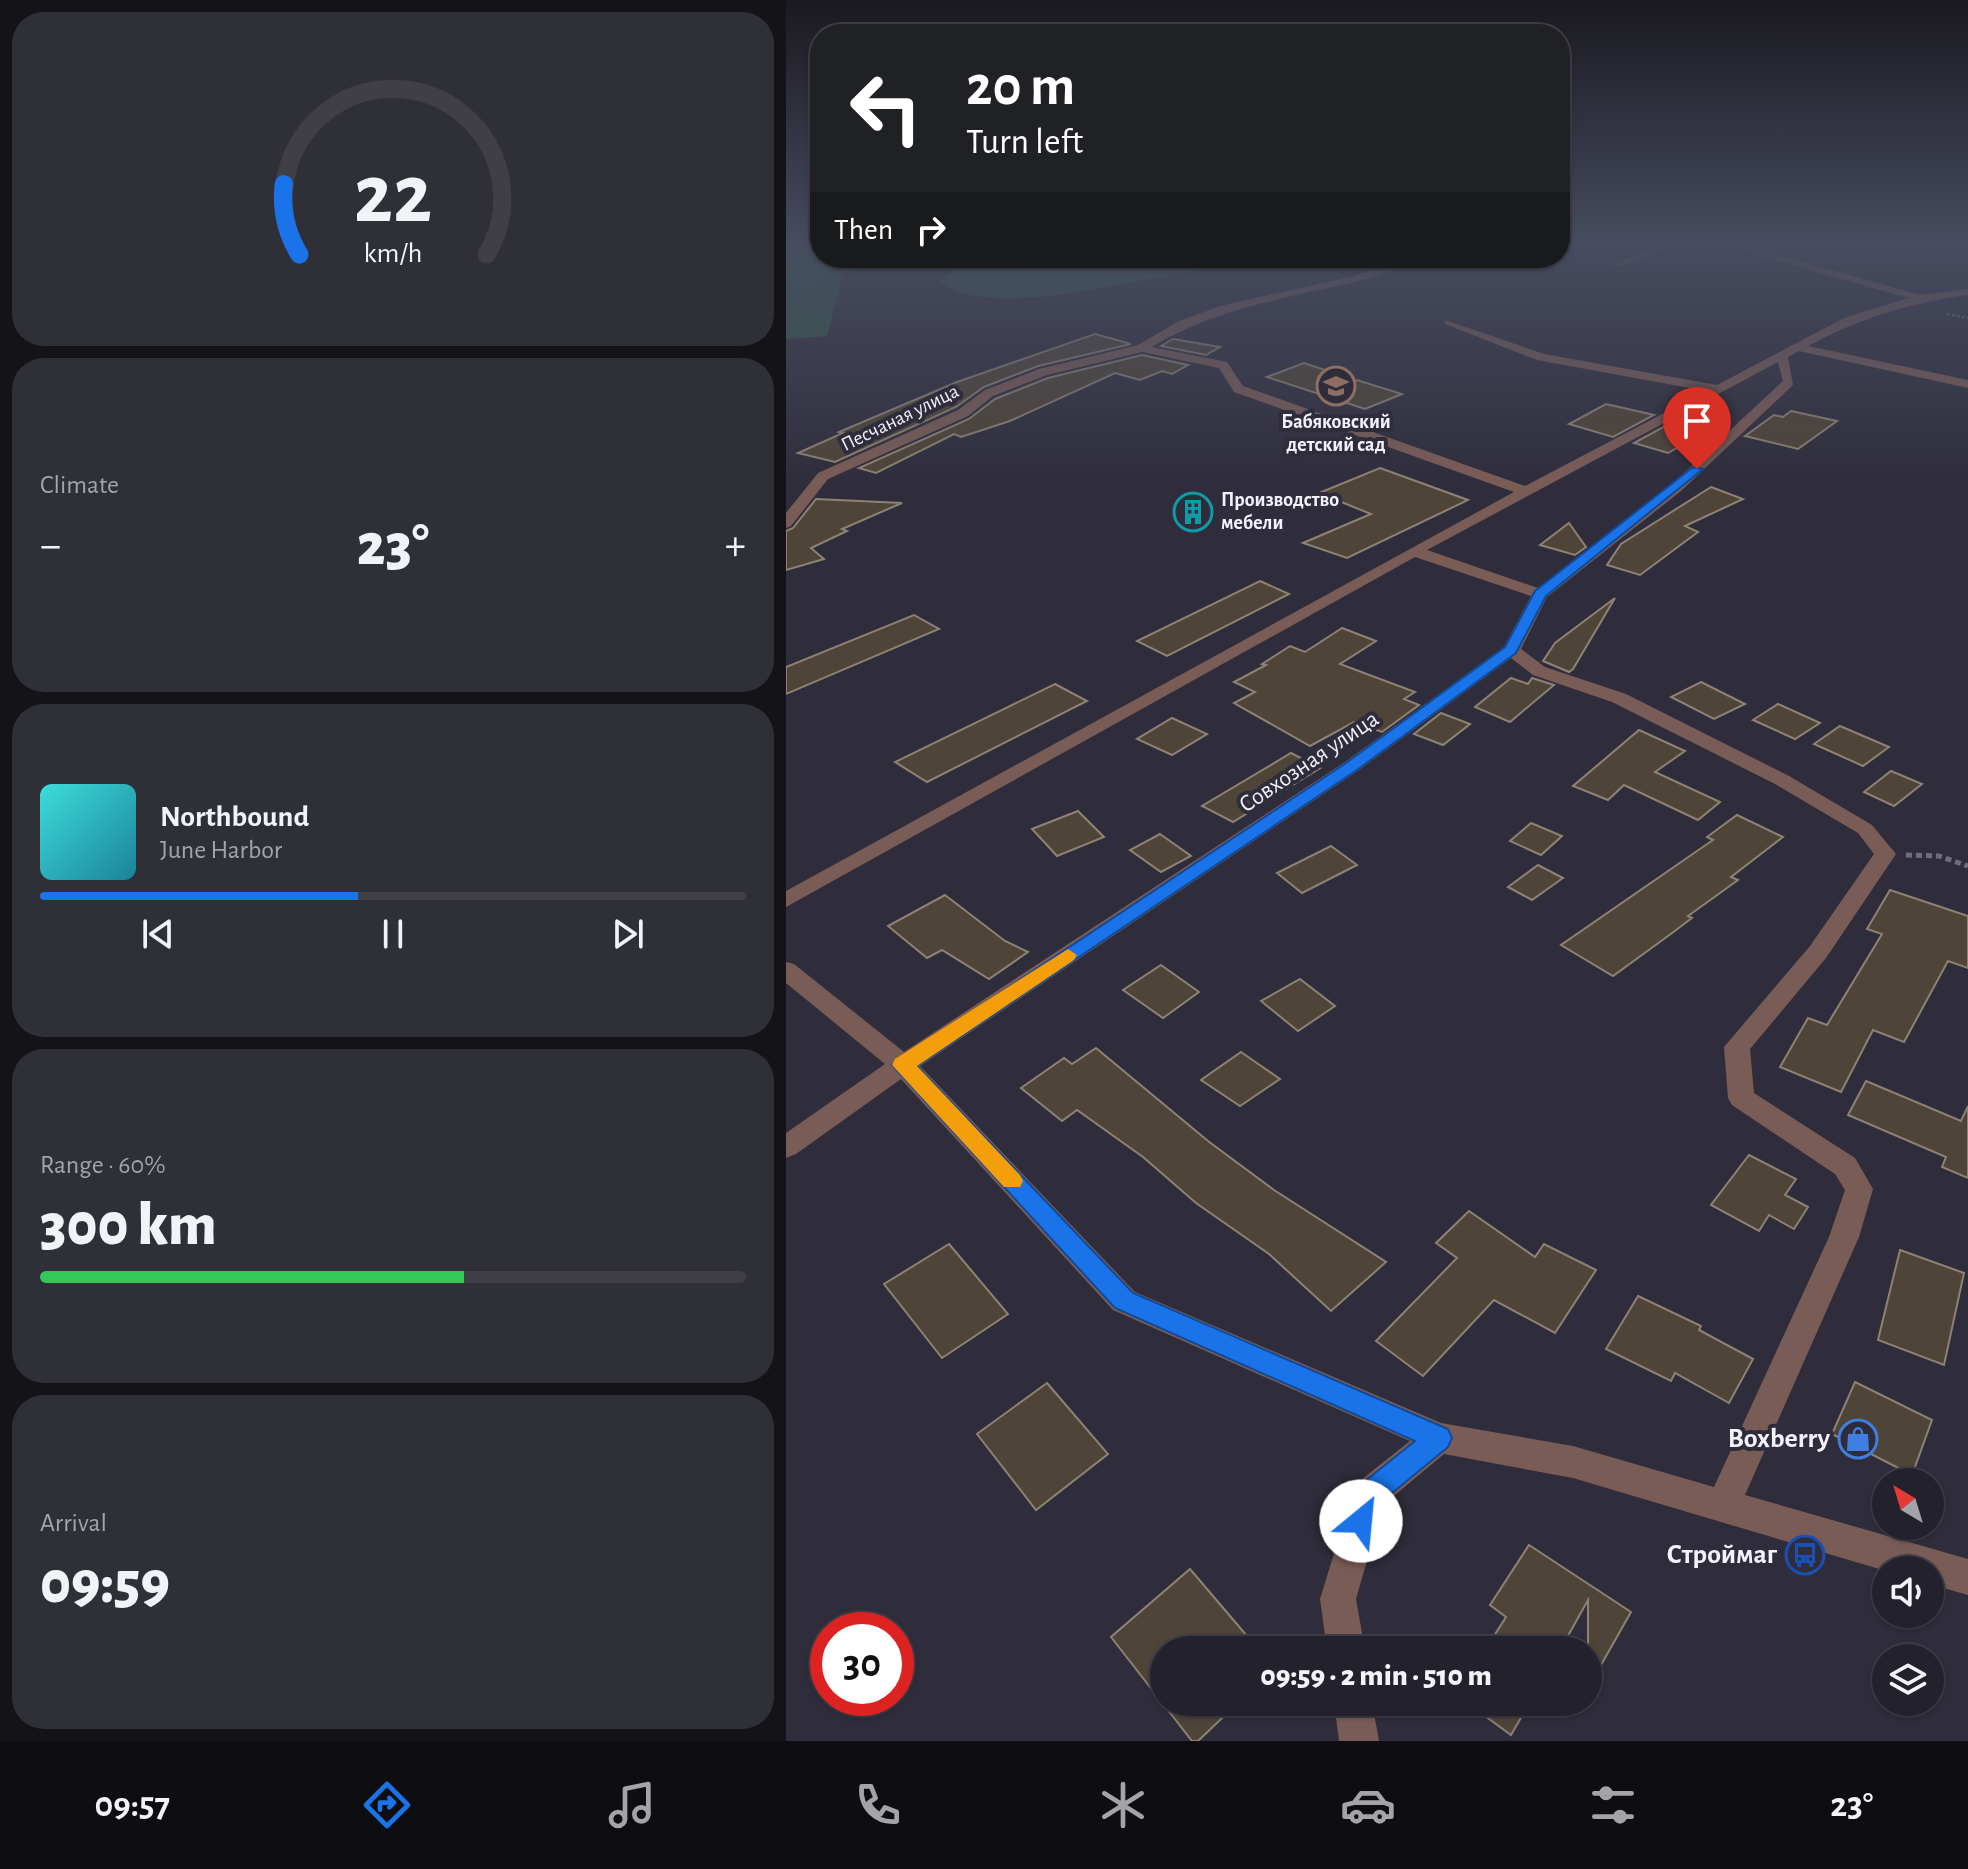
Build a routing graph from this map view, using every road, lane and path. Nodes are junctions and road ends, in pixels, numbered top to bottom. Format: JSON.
{"nodes":[{"id":1,"x":1183,"y":323,"type":"edge"},
{"id":2,"x":1452,"y":323,"type":"edge"},
{"id":3,"x":1842,"y":323,"type":"edge"},
{"id":4,"x":1142,"y":348,"type":"junction"},
{"id":5,"x":1790,"y":351,"type":"junction"},
{"id":6,"x":1968,"y":384,"type":"edge"},
{"id":7,"x":1718,"y":389,"type":"junction"},
{"id":8,"x":1526,"y":491,"type":"junction"},
{"id":9,"x":786,"y":523,"type":"edge"},
{"id":10,"x":1414,"y":551,"type":"junction"},
{"id":11,"x":1540,"y":594,"type":"junction"},
{"id":12,"x":1511,"y":650,"type":"junction"},
{"id":13,"x":1885,"y":854,"type":"junction"},
{"id":14,"x":1968,"y":866,"type":"edge"},
{"id":15,"x":786,"y":900,"type":"edge"},
{"id":16,"x":786,"y":970,"type":"edge"},
{"id":17,"x":903,"y":1065,"type":"junction"},
{"id":18,"x":786,"y":1147,"type":"edge"},
{"id":19,"x":1439,"y":1438,"type":"junction"},
{"id":20,"x":1723,"y":1506,"type":"junction"},
{"id":21,"x":1968,"y":1577,"type":"edge"},
{"id":22,"x":1344,"y":1636,"type":"edge"},
{"id":23,"x":1355,"y":1716,"type":"edge"},
{"id":24,"x":1359,"y":1741,"type":"edge"}],
"edges":[{"from":1,"to":4,"type":"street","name":"Песчаная улица"},
{"from":2,"to":7,"type":"street"},
{"from":3,"to":5,"type":"street"},
{"from":4,"to":8,"type":"street"},
{"from":4,"to":9,"type":"street","name":"Песчаная улица"},
{"from":5,"to":6,"type":"street"},
{"from":5,"to":7,"type":"street"},
{"from":5,"to":11,"type":"street","name":"Совхозная улица"},
{"from":7,"to":8,"type":"street"},
{"from":8,"to":10,"type":"street"},
{"from":10,"to":11,"type":"street"},
{"from":10,"to":15,"type":"street"},
{"from":11,"to":12,"type":"street","name":"Совхозная улица"},
{"from":12,"to":13,"type":"street"},
{"from":12,"to":17,"type":"street","name":"Совхозная улица"},
{"from":13,"to":14,"type":"path"},
{"from":13,"to":20,"type":"street"},
{"from":16,"to":17,"type":"street"},
{"from":17,"to":18,"type":"street","name":"Совхозная улица"},
{"from":17,"to":19,"type":"street"},
{"from":19,"to":20,"type":"street"},
{"from":19,"to":22,"type":"street"},
{"from":20,"to":21,"type":"street"},
{"from":23,"to":24,"type":"street"}]}
